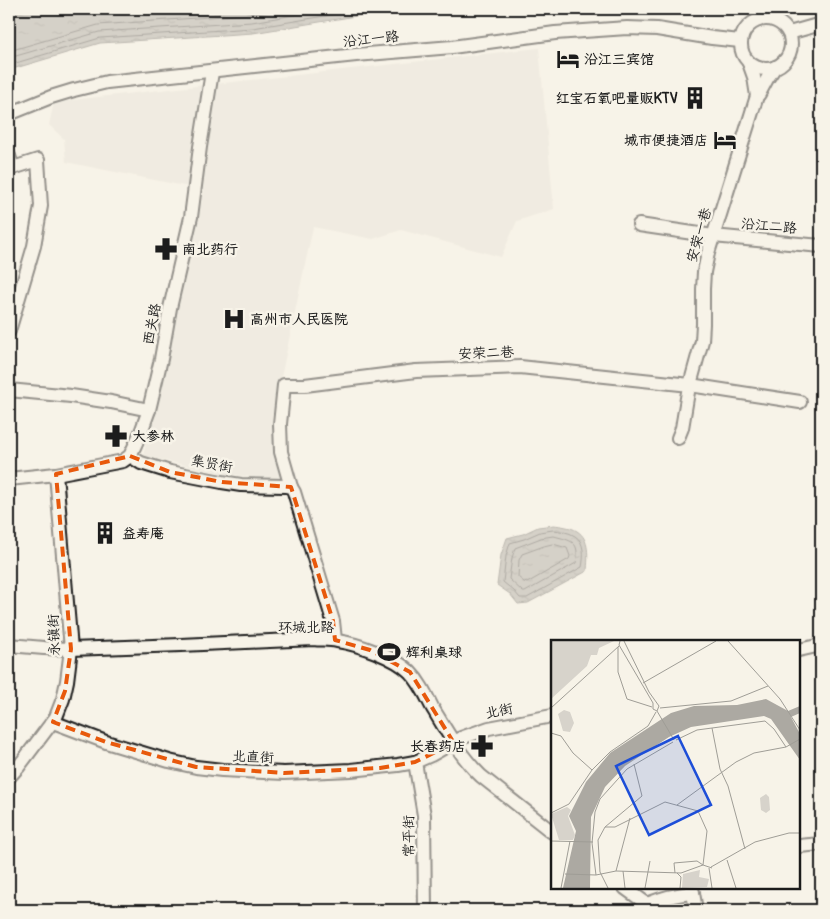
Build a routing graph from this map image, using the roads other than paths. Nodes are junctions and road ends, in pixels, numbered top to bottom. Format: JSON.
{"nodes":[{"id":1,"x":766,"y":14,"type":"edge"},
{"id":2,"x":821,"y":24,"type":"edge"},
{"id":3,"x":789,"y":33,"type":"junction"},
{"id":4,"x":740,"y":41,"type":"junction"},
{"id":5,"x":749,"y":63,"type":"junction"},
{"id":6,"x":775,"y":67,"type":"junction"},
{"id":7,"x":212,"y":72,"type":"junction"},
{"id":8,"x":757,"y":96,"type":"junction"},
{"id":9,"x":9,"y":114,"type":"edge"},
{"id":10,"x":9,"y":156,"type":"edge"},
{"id":11,"x":640,"y":225,"type":"dead end"},
{"id":12,"x":713,"y":236,"type":"junction"},
{"id":13,"x":821,"y":246,"type":"edge"},
{"id":14,"x":9,"y":331,"type":"edge"},
{"id":15,"x":690,"y":385,"type":"junction"},
{"id":16,"x":9,"y":390,"type":"edge"},
{"id":17,"x":800,"y":402,"type":"dead end"},
{"id":18,"x":149,"y":410,"type":"junction"},
{"id":19,"x":678,"y":438,"type":"dead end"},
{"id":20,"x":130,"y":456,"type":"junction"},
{"id":21,"x":56,"y":474,"type":"junction"},
{"id":22,"x":9,"y":479,"type":"edge"},
{"id":23,"x":291,"y":487,"type":"junction"},
{"id":24,"x":335,"y":640,"type":"junction"},
{"id":25,"x":9,"y":644,"type":"edge"},
{"id":26,"x":821,"y":645,"type":"edge"},
{"id":27,"x":72,"y":649,"type":"junction"},
{"id":28,"x":800,"y":650,"type":"edge"},
{"id":29,"x":551,"y":716,"type":"edge"},
{"id":30,"x":53,"y":722,"type":"junction"},
{"id":31,"x":454,"y":743,"type":"junction"},
{"id":32,"x":415,"y":762,"type":"junction"},
{"id":33,"x":9,"y":777,"type":"edge"},
{"id":34,"x":551,"y":831,"type":"edge"},
{"id":35,"x":821,"y":844,"type":"edge"},
{"id":36,"x":800,"y":846,"type":"edge"},
{"id":37,"x":626,"y":889,"type":"edge"},
{"id":38,"x":693,"y":891,"type":"edge"},
{"id":39,"x":649,"y":907,"type":"edge"},
{"id":40,"x":425,"y":910,"type":"edge"},
{"id":41,"x":696,"y":910,"type":"edge"}],
"edges":[{"from":1,"to":3,"type":"street"},
{"from":1,"to":4,"type":"street"},
{"from":2,"to":3,"type":"street"},
{"from":3,"to":6,"type":"street"},
{"from":4,"to":5,"type":"street"},
{"from":4,"to":7,"type":"street","name":"沿江一路"},
{"from":5,"to":6,"type":"street"},
{"from":5,"to":8,"type":"street"},
{"from":6,"to":8,"type":"street","name":"安荣一巷"},
{"from":7,"to":9,"type":"street","name":"沿江一路"},
{"from":7,"to":18,"type":"street","name":"西关路"},
{"from":8,"to":12,"type":"street","name":"安荣一巷"},
{"from":10,"to":14,"type":"street"},
{"from":11,"to":12,"type":"street","name":"沿江二路"},
{"from":12,"to":13,"type":"street","name":"沿江二路"},
{"from":12,"to":15,"type":"street","name":"安荣一巷"},
{"from":15,"to":17,"type":"street"},
{"from":15,"to":19,"type":"street","name":"安荣一巷"},
{"from":15,"to":23,"type":"street","name":"安荣二巷"},
{"from":16,"to":18,"type":"street"},
{"from":18,"to":20,"type":"street","name":"西关路"},
{"from":20,"to":21,"type":"street"},
{"from":20,"to":23,"type":"street","name":"集贤街"},
{"from":21,"to":22,"type":"street"},
{"from":21,"to":27,"type":"street","name":"永镇街"},
{"from":23,"to":24,"type":"street"},
{"from":24,"to":27,"type":"street","name":"环城北路"},
{"from":24,"to":31,"type":"street","name":"环城北路"},
{"from":25,"to":27,"type":"street","name":"环城北路"},
{"from":26,"to":28,"type":"street"},
{"from":27,"to":30,"type":"street","name":"永镇街"},
{"from":29,"to":31,"type":"street","name":"北街"},
{"from":30,"to":32,"type":"street","name":"北直街"},
{"from":30,"to":33,"type":"street","name":"永镇街"},
{"from":31,"to":32,"type":"street","name":"北直街"},
{"from":31,"to":34,"type":"street","name":"环城北路"},
{"from":32,"to":40,"type":"street","name":"常平街"},
{"from":35,"to":36,"type":"street"},
{"from":37,"to":39,"type":"street"},
{"from":38,"to":39,"type":"street"},
{"from":38,"to":41,"type":"street"}]}
